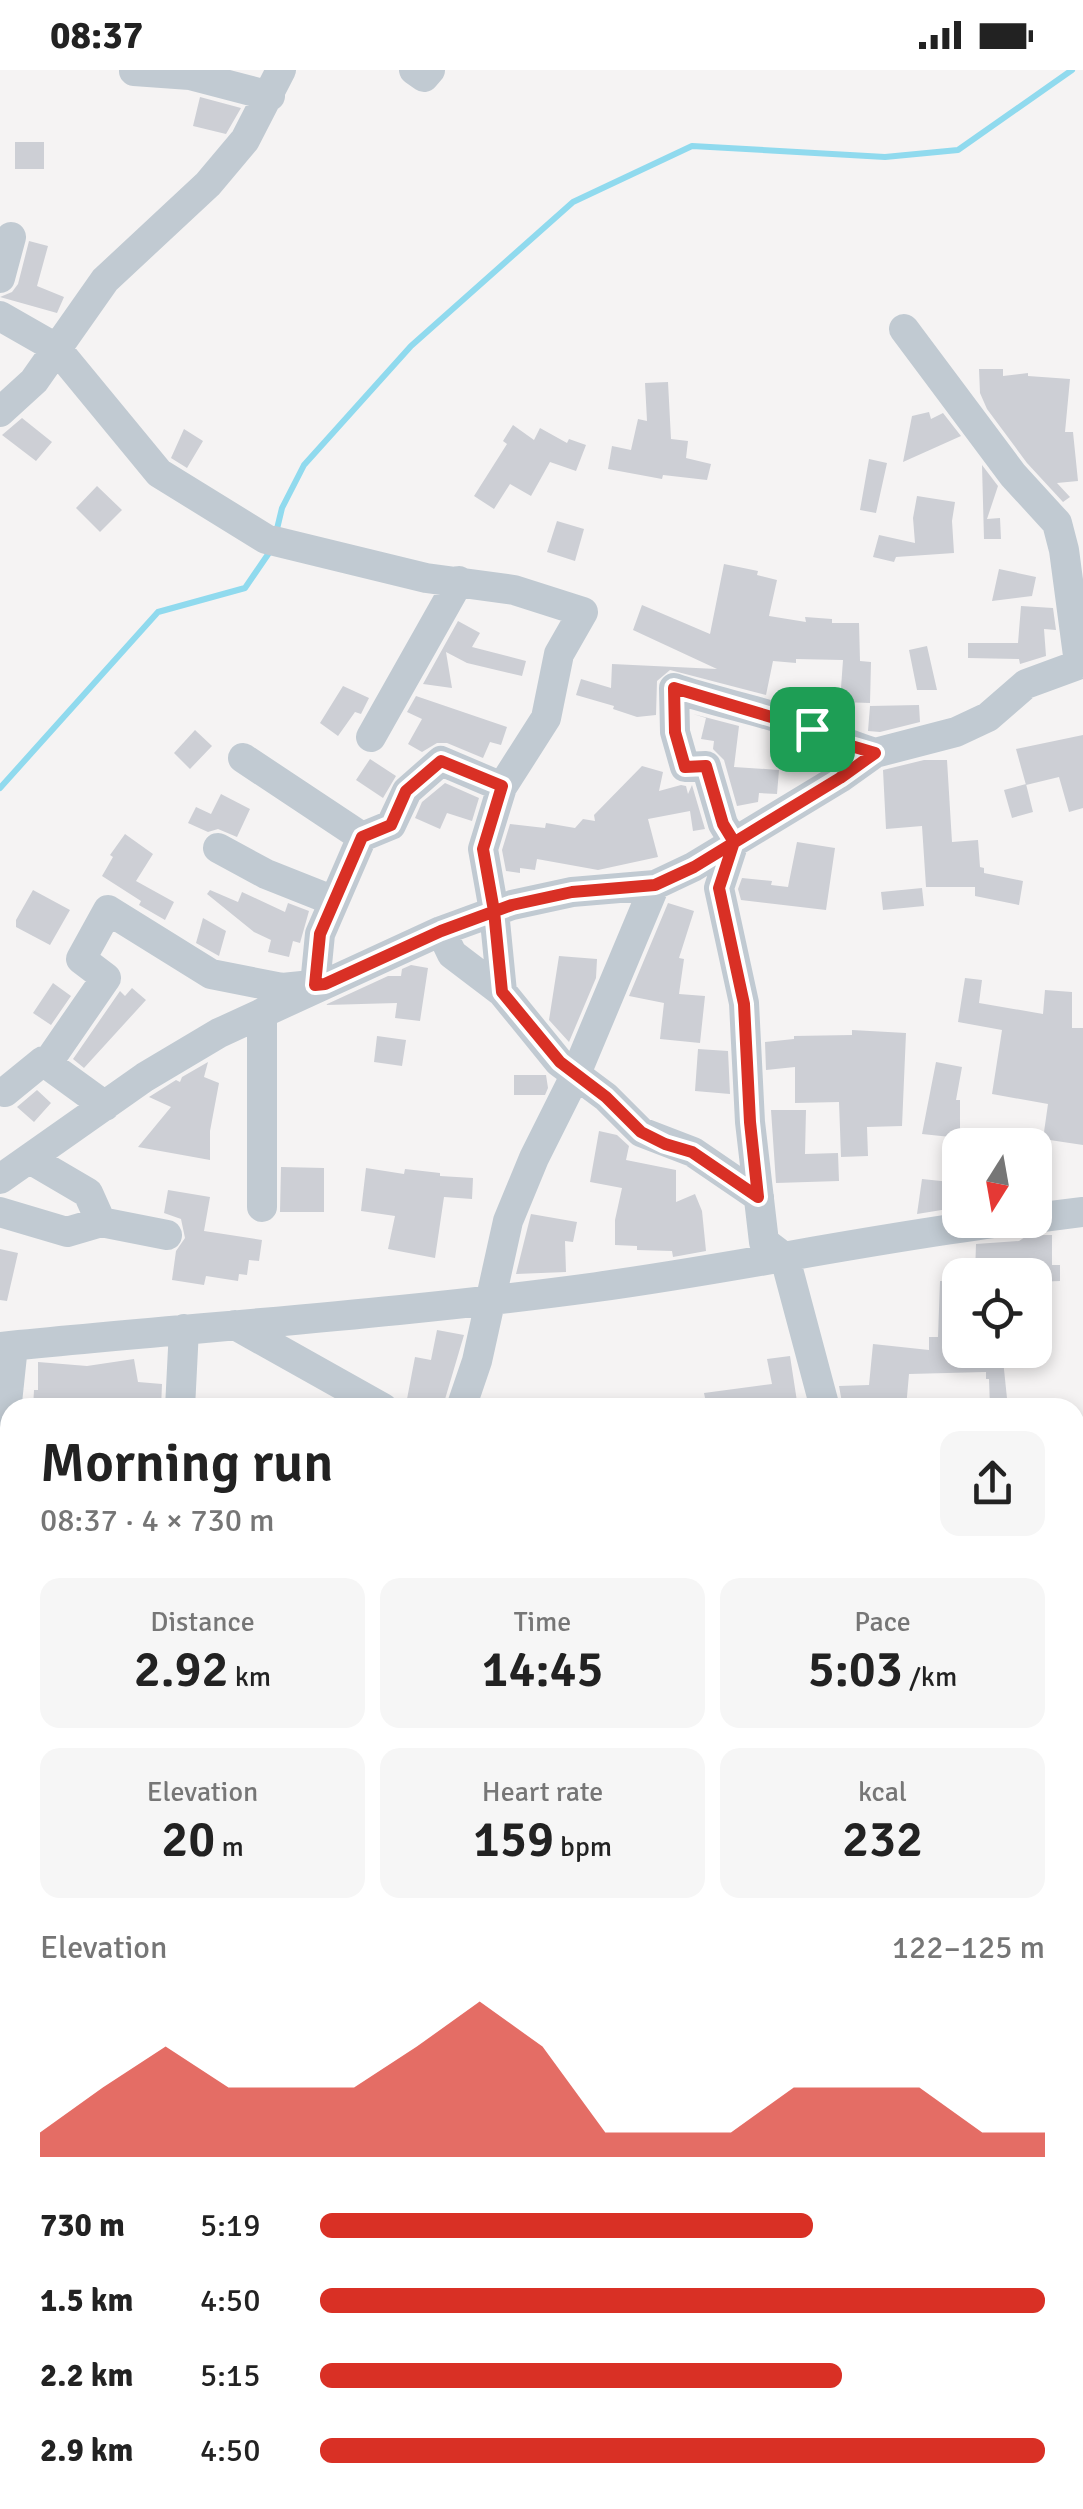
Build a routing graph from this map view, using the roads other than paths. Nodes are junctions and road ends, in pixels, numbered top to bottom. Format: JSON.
{"nodes":[{"id":1,"x":414,"y":70,"type":"edge"},
{"id":2,"x":430,"y":70,"type":"edge"},
{"id":3,"x":134,"y":71,"type":"edge"},
{"id":4,"x":275,"y":83,"type":"edge"},
{"id":5,"x":12,"y":237,"type":"dead end"},
{"id":6,"x":0,"y":278,"type":"edge"},
{"id":7,"x":0,"y":316,"type":"edge"},
{"id":8,"x":904,"y":329,"type":"dead end"},
{"id":9,"x":56,"y":348,"type":"junction"},
{"id":10,"x":0,"y":412,"type":"edge"},
{"id":11,"x":459,"y":582,"type":"junction"},
{"id":12,"x":1081,"y":663,"type":"edge"},
{"id":13,"x":372,"y":737,"type":"dead end"},
{"id":14,"x":875,"y":753,"type":"junction"},
{"id":15,"x":243,"y":758,"type":"dead end"},
{"id":16,"x":502,"y":786,"type":"junction"},
{"id":17,"x":362,"y":837,"type":"junction"},
{"id":18,"x":734,"y":842,"type":"junction"},
{"id":19,"x":218,"y":848,"type":"dead end"},
{"id":20,"x":655,"y":885,"type":"junction"},
{"id":21,"x":334,"y":901,"type":"junction"},
{"id":22,"x":494,"y":911,"type":"junction"},
{"id":23,"x":441,"y":931,"type":"junction"},
{"id":24,"x":320,"y":984,"type":"junction"},
{"id":25,"x":502,"y":992,"type":"junction"},
{"id":26,"x":262,"y":1013,"type":"junction"},
{"id":27,"x":46,"y":1065,"type":"junction"},
{"id":28,"x":575,"y":1076,"type":"junction"},
{"id":29,"x":5,"y":1092,"type":"dead end"},
{"id":30,"x":105,"y":1106,"type":"junction"},
{"id":31,"x":30,"y":1159,"type":"junction"},
{"id":32,"x":0,"y":1179,"type":"edge"},
{"id":33,"x":758,"y":1197,"type":"junction"},
{"id":34,"x":262,"y":1206,"type":"dead end"},
{"id":35,"x":0,"y":1212,"type":"edge"},
{"id":36,"x":1083,"y":1212,"type":"edge"},
{"id":37,"x":1052,"y":1216,"type":"edge"},
{"id":38,"x":102,"y":1222,"type":"junction"},
{"id":39,"x":942,"y":1229,"type":"edge"},
{"id":40,"x":167,"y":1235,"type":"dead end"},
{"id":41,"x":785,"y":1258,"type":"junction"},
{"id":42,"x":490,"y":1301,"type":"junction"},
{"id":43,"x":235,"y":1325,"type":"junction"},
{"id":44,"x":184,"y":1330,"type":"junction"},
{"id":45,"x":6,"y":1346,"type":"edge"},
{"id":46,"x":4,"y":1398,"type":"edge"},
{"id":47,"x":181,"y":1398,"type":"edge"},
{"id":48,"x":365,"y":1398,"type":"edge"},
{"id":49,"x":464,"y":1398,"type":"edge"},
{"id":50,"x":822,"y":1398,"type":"edge"}],
"edges":[{"from":1,"to":2,"type":"street"},
{"from":3,"to":4,"type":"street"},
{"from":4,"to":9,"type":"street"},
{"from":5,"to":6,"type":"street"},
{"from":7,"to":9,"type":"street"},
{"from":8,"to":12,"type":"street"},
{"from":9,"to":10,"type":"street"},
{"from":9,"to":11,"type":"street"},
{"from":11,"to":13,"type":"street"},
{"from":11,"to":16,"type":"street"},
{"from":12,"to":14,"type":"street"},
{"from":14,"to":18,"type":"street"},
{"from":14,"to":18,"type":"street"},
{"from":15,"to":17,"type":"street"},
{"from":16,"to":17,"type":"street"},
{"from":16,"to":22,"type":"street"},
{"from":17,"to":21,"type":"street"},
{"from":18,"to":20,"type":"street"},
{"from":18,"to":33,"type":"street"},
{"from":19,"to":21,"type":"street"},
{"from":20,"to":22,"type":"street"},
{"from":20,"to":28,"type":"street"},
{"from":21,"to":24,"type":"street"},
{"from":22,"to":23,"type":"street"},
{"from":22,"to":25,"type":"street"},
{"from":23,"to":24,"type":"street"},
{"from":23,"to":25,"type":"street"},
{"from":24,"to":26,"type":"street"},
{"from":24,"to":27,"type":"street"},
{"from":25,"to":28,"type":"street"},
{"from":26,"to":30,"type":"street"},
{"from":26,"to":34,"type":"street"},
{"from":27,"to":29,"type":"street"},
{"from":27,"to":30,"type":"street"},
{"from":28,"to":33,"type":"street"},
{"from":28,"to":42,"type":"street"},
{"from":30,"to":31,"type":"street"},
{"from":31,"to":32,"type":"street"},
{"from":31,"to":38,"type":"street"},
{"from":33,"to":41,"type":"street"},
{"from":35,"to":38,"type":"street"},
{"from":36,"to":37,"type":"street"},
{"from":38,"to":40,"type":"street"},
{"from":39,"to":41,"type":"street"},
{"from":41,"to":42,"type":"street"},
{"from":41,"to":50,"type":"street"},
{"from":42,"to":43,"type":"street"},
{"from":42,"to":49,"type":"street"},
{"from":43,"to":44,"type":"street"},
{"from":43,"to":48,"type":"street"},
{"from":44,"to":45,"type":"street"},
{"from":44,"to":47,"type":"street"},
{"from":45,"to":46,"type":"street"}]}
